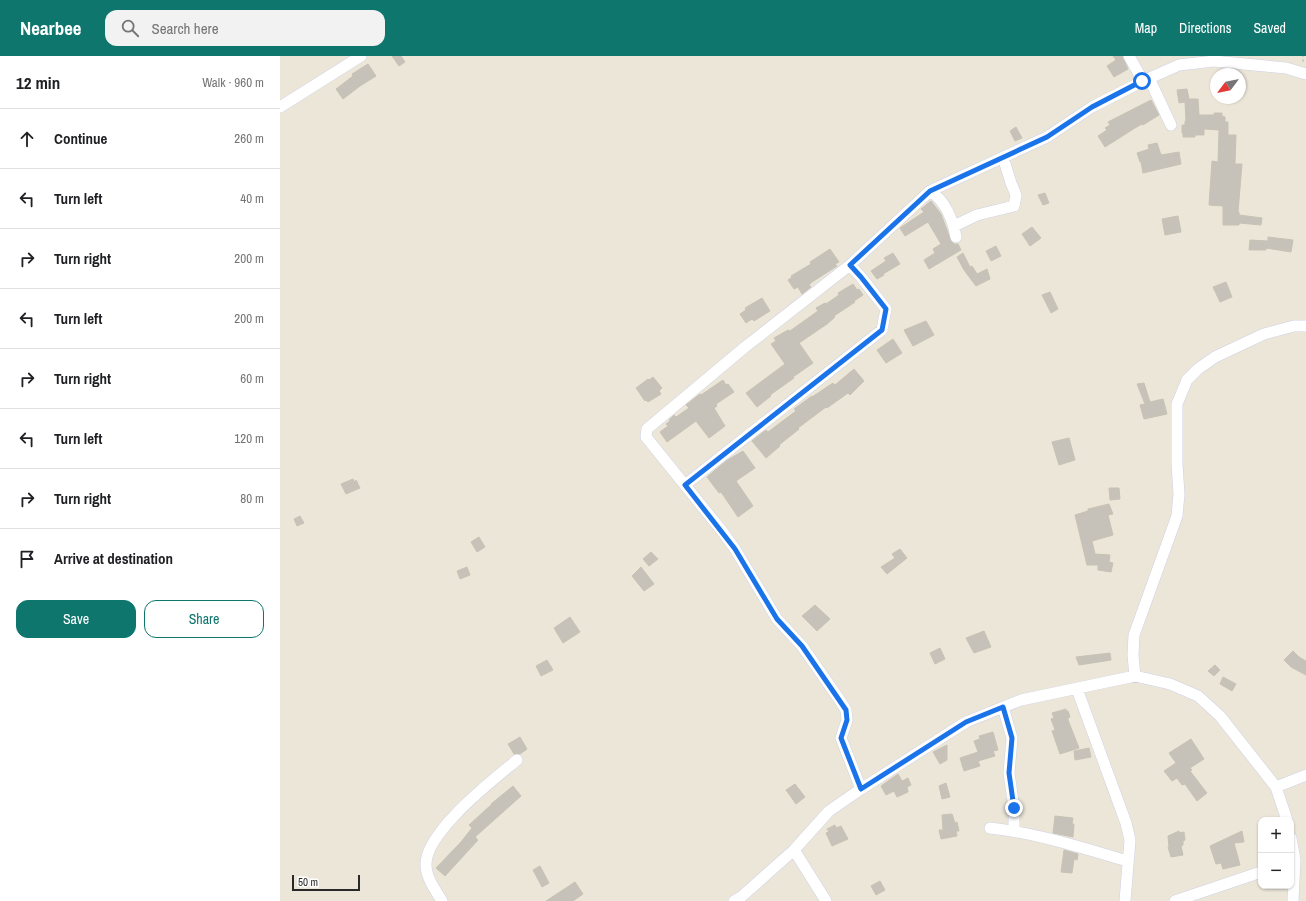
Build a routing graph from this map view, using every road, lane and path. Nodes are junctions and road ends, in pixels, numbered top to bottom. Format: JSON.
{"nodes":[{"id":1,"x":361,"y":56,"type":"edge"},
{"id":2,"x":1129,"y":56,"type":"edge"},
{"id":3,"x":1306,"y":74,"type":"edge"},
{"id":4,"x":1146,"y":79,"type":"junction"},
{"id":5,"x":280,"y":107,"type":"edge"},
{"id":6,"x":1171,"y":125,"type":"dead end"},
{"id":7,"x":1003,"y":157,"type":"junction"},
{"id":8,"x":930,"y":191,"type":"junction"},
{"id":9,"x":850,"y":265,"type":"junction"},
{"id":10,"x":1306,"y":326,"type":"edge"},
{"id":11,"x":685,"y":485,"type":"junction"},
{"id":12,"x":1135,"y":676,"type":"junction"},
{"id":13,"x":1077,"y":689,"type":"junction"},
{"id":14,"x":1003,"y":707,"type":"junction"},
{"id":15,"x":518,"y":760,"type":"dead end"},
{"id":16,"x":1306,"y":775,"type":"edge"},
{"id":17,"x":1276,"y":787,"type":"junction"},
{"id":18,"x":861,"y":789,"type":"junction"},
{"id":19,"x":1286,"y":817,"type":"edge"},
{"id":20,"x":990,"y":828,"type":"dead end"},
{"id":21,"x":1014,"y":831,"type":"junction"},
{"id":22,"x":794,"y":850,"type":"junction"},
{"id":23,"x":1128,"y":861,"type":"junction"},
{"id":24,"x":1258,"y":873,"type":"edge"},
{"id":25,"x":1293,"y":889,"type":"edge"},
{"id":26,"x":442,"y":901,"type":"edge"},
{"id":27,"x":734,"y":901,"type":"edge"},
{"id":28,"x":826,"y":901,"type":"edge"},
{"id":29,"x":1125,"y":901,"type":"edge"},
{"id":30,"x":1175,"y":901,"type":"edge"},
{"id":31,"x":1293,"y":901,"type":"edge"}],
"edges":[{"from":1,"to":5,"type":"street"},
{"from":2,"to":4,"type":"street"},
{"from":3,"to":4,"type":"street"},
{"from":4,"to":6,"type":"street"},
{"from":4,"to":7,"type":"street"},
{"from":7,"to":8,"type":"street"},
{"from":7,"to":8,"type":"street"},
{"from":8,"to":9,"type":"street"},
{"from":9,"to":11,"type":"street"},
{"from":9,"to":11,"type":"street"},
{"from":10,"to":12,"type":"street"},
{"from":11,"to":18,"type":"street"},
{"from":12,"to":13,"type":"street"},
{"from":12,"to":17,"type":"street"},
{"from":13,"to":14,"type":"street"},
{"from":13,"to":23,"type":"street"},
{"from":14,"to":18,"type":"street"},
{"from":14,"to":21,"type":"street"},
{"from":15,"to":26,"type":"street"},
{"from":16,"to":17,"type":"street"},
{"from":17,"to":19,"type":"street"},
{"from":18,"to":22,"type":"street"},
{"from":20,"to":21,"type":"street"},
{"from":21,"to":23,"type":"street"},
{"from":22,"to":27,"type":"street"},
{"from":22,"to":28,"type":"street"},
{"from":23,"to":29,"type":"street"},
{"from":24,"to":30,"type":"street"},
{"from":25,"to":31,"type":"street"}]}
